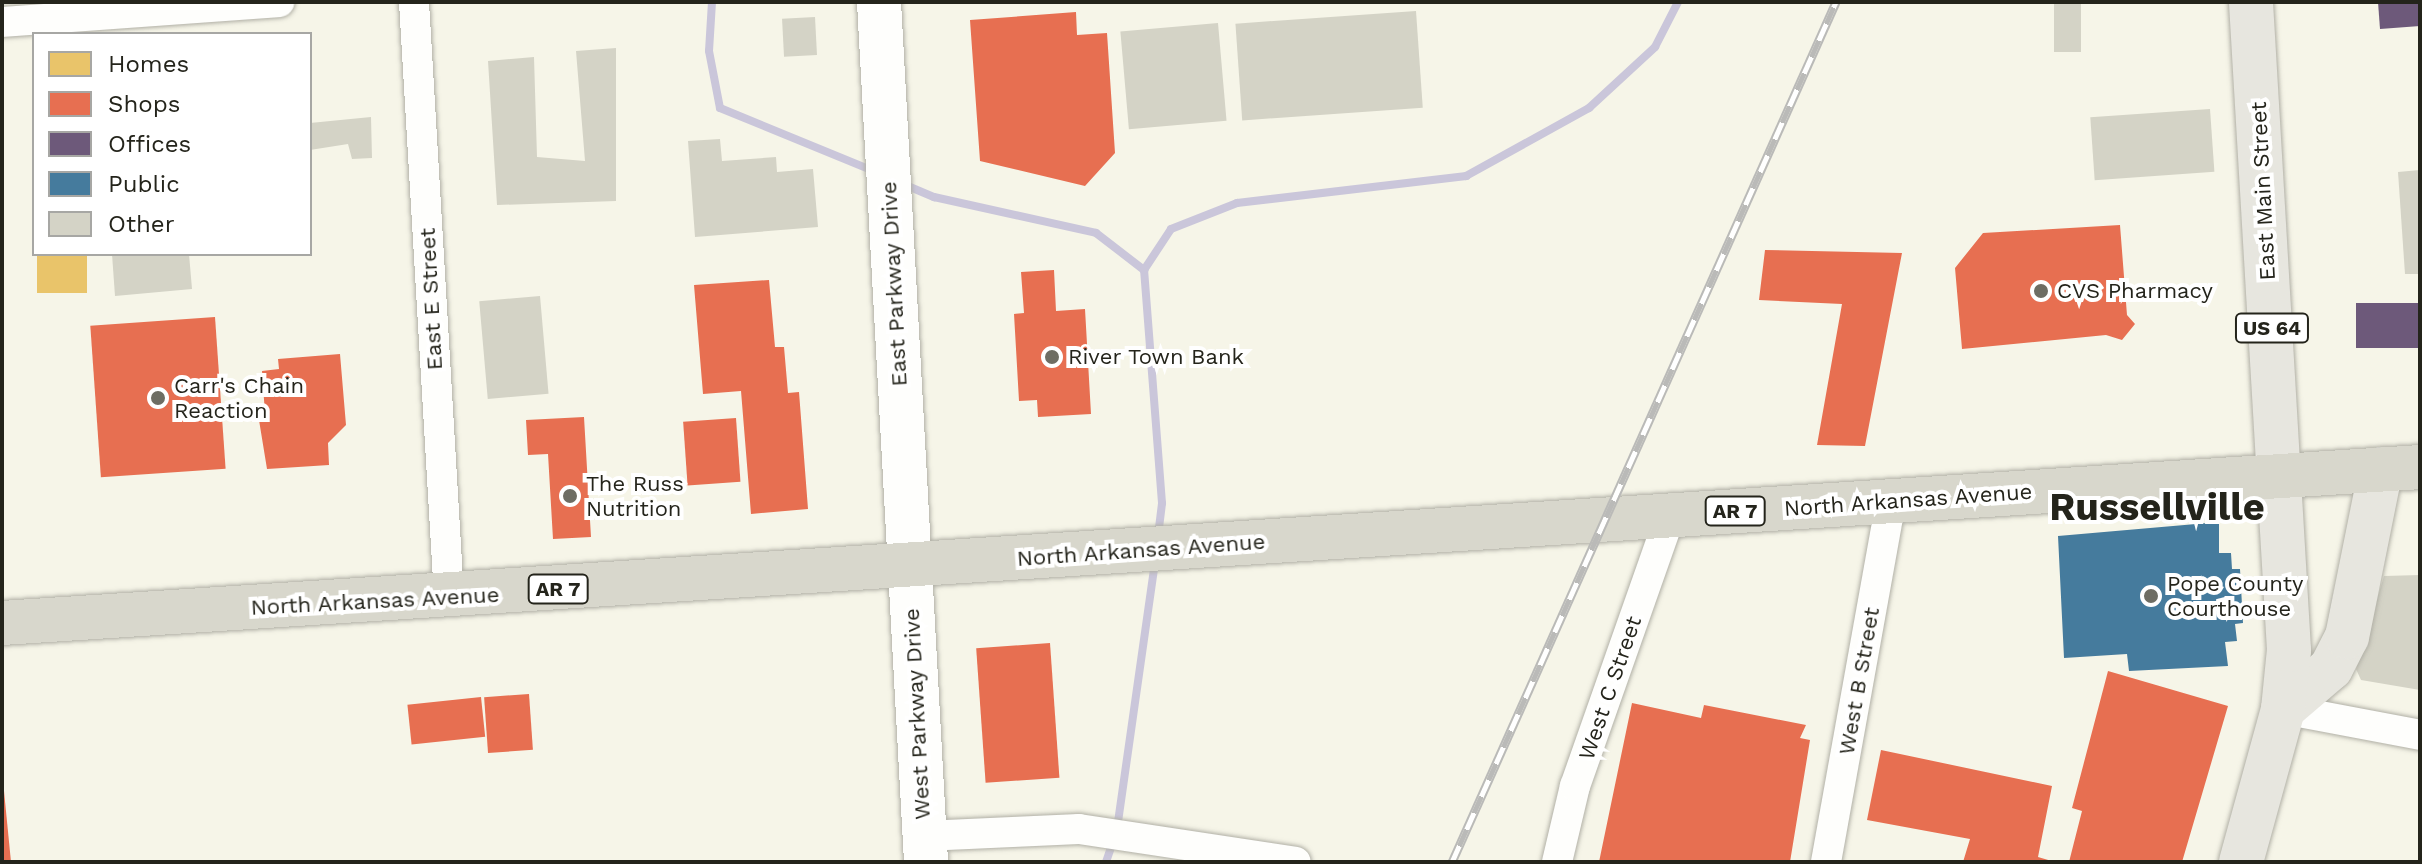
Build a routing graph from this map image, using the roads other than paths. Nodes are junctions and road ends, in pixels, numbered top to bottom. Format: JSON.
{"nodes":[{"id":1,"x":279,"y":2,"type":"edge"},
{"id":2,"x":414,"y":2,"type":"edge"},
{"id":3,"x":879,"y":2,"type":"edge"},
{"id":4,"x":2251,"y":2,"type":"edge"},
{"id":5,"x":2,"y":22,"type":"edge"},
{"id":6,"x":2400,"y":468,"type":"edge"},
{"id":7,"x":2281,"y":475,"type":"junction"},
{"id":8,"x":1891,"y":500,"type":"junction"},
{"id":9,"x":1670,"y":516,"type":"junction"},
{"id":10,"x":908,"y":565,"type":"junction"},
{"id":11,"x":449,"y":597,"type":"junction"},
{"id":12,"x":2,"y":623,"type":"edge"},
{"id":13,"x":2283,"y":709,"type":"junction"},
{"id":14,"x":2420,"y":735,"type":"edge"},
{"id":15,"x":925,"y":849,"type":"edge"},
{"id":16,"x":1296,"y":862,"type":"edge"},
{"id":17,"x":1557,"y":862,"type":"edge"},
{"id":18,"x":1826,"y":862,"type":"edge"},
{"id":19,"x":2241,"y":862,"type":"edge"}],
"edges":[{"from":1,"to":5,"type":"street"},
{"from":2,"to":11,"type":"street","name":"East E Street"},
{"from":3,"to":10,"type":"main road","name":"East Parkway Drive"},
{"from":4,"to":7,"type":"main road","name":"East Main Street","number":"US 64"},
{"from":6,"to":7,"type":"highway","number":"AR 7"},
{"from":6,"to":13,"type":"main road"},
{"from":7,"to":8,"type":"highway","name":"North Arkansas Avenue","number":"AR 7"},
{"from":7,"to":13,"type":"main road","number":"US 64"},
{"from":8,"to":9,"type":"highway","name":"North Arkansas Avenue","number":"AR 7"},
{"from":8,"to":18,"type":"street","name":"West B Street"},
{"from":9,"to":10,"type":"highway","name":"North Arkansas Avenue","number":"AR 7"},
{"from":9,"to":17,"type":"street","name":"West C Street"},
{"from":10,"to":11,"type":"highway","name":"North Arkansas Avenue","number":"AR 7"},
{"from":10,"to":15,"type":"main road","name":"West Parkway Drive"},
{"from":11,"to":12,"type":"highway","name":"North Arkansas Avenue","number":"AR 7"},
{"from":13,"to":14,"type":"street"},
{"from":13,"to":19,"type":"main road","number":"US 64"},
{"from":15,"to":16,"type":"street"}]}
